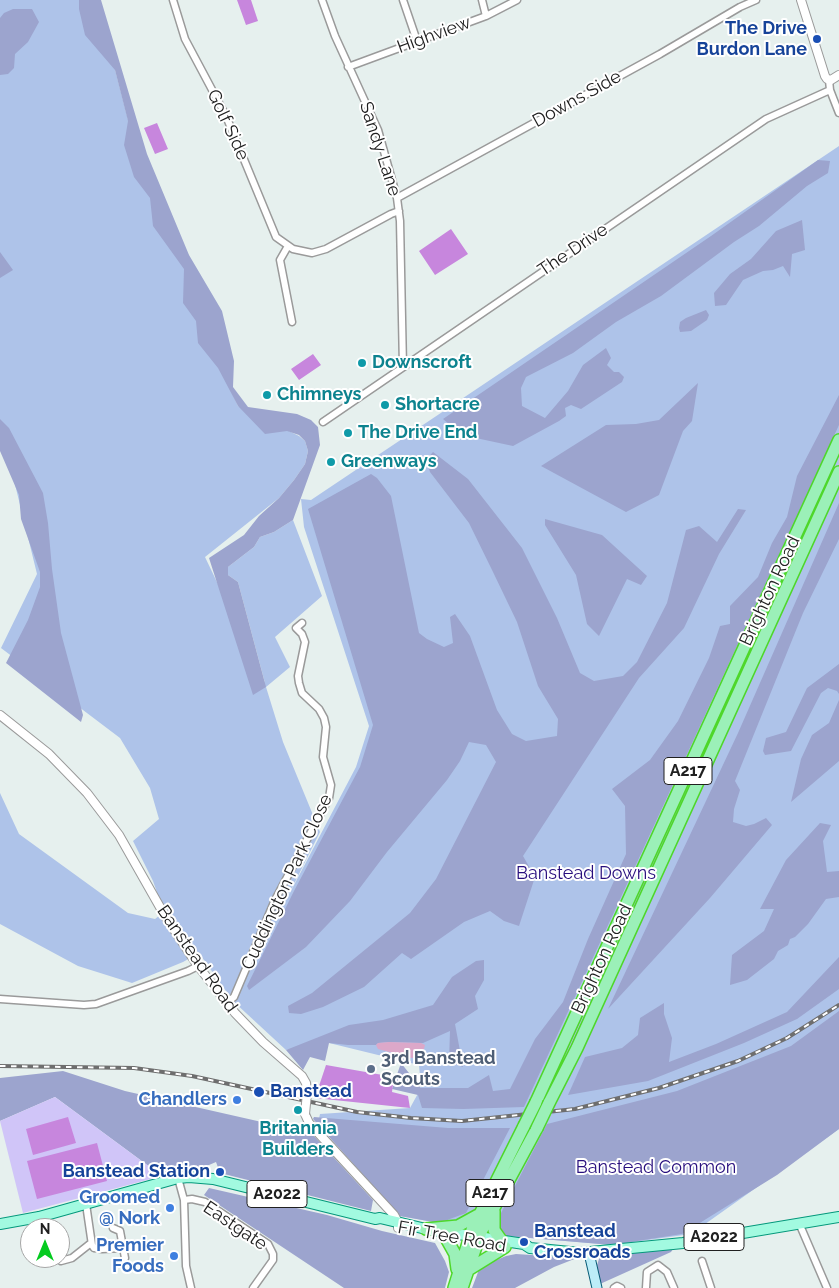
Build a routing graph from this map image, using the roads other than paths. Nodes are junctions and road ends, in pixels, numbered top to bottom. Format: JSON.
{"nodes":[{"id":1,"x":173,"y":0,"type":"edge"},
{"id":2,"x":322,"y":0,"type":"edge"},
{"id":3,"x":403,"y":0,"type":"edge"},
{"id":4,"x":482,"y":0,"type":"edge"},
{"id":5,"x":517,"y":0,"type":"edge"},
{"id":6,"x":756,"y":0,"type":"edge"},
{"id":7,"x":801,"y":0,"type":"edge"},
{"id":8,"x":486,"y":16,"type":"junction"},
{"id":9,"x":417,"y":42,"type":"junction"},
{"id":10,"x":348,"y":67,"type":"junction"},
{"id":11,"x":839,"y":76,"type":"edge"},
{"id":12,"x":829,"y":80,"type":"junction"},
{"id":13,"x":830,"y":90,"type":"junction"},
{"id":14,"x":839,"y":113,"type":"edge"},
{"id":15,"x":397,"y":198,"type":"junction"},
{"id":16,"x":399,"y":211,"type":"junction"},
{"id":17,"x":288,"y":246,"type":"junction"},
{"id":18,"x":292,"y":322,"type":"dead end"},
{"id":19,"x":403,"y":367,"type":"junction"},
{"id":20,"x":323,"y":422,"type":"dead end"},
{"id":21,"x":839,"y":440,"type":"edge"},
{"id":22,"x":839,"y":472,"type":"edge"},
{"id":23,"x":302,"y":623,"type":"dead end"},
{"id":24,"x":0,"y":715,"type":"edge"},
{"id":25,"x":198,"y":966,"type":"junction"},
{"id":26,"x":0,"y":999,"type":"edge"},
{"id":27,"x":226,"y":1003,"type":"junction"},
{"id":28,"x":178,"y":1178,"type":"junction"},
{"id":29,"x":184,"y":1200,"type":"junction"},
{"id":30,"x":86,"y":1204,"type":"junction"},
{"id":31,"x":494,"y":1210,"type":"junction"},
{"id":32,"x":478,"y":1215,"type":"junction"},
{"id":33,"x":839,"y":1217,"type":"edge"},
{"id":34,"x":799,"y":1223,"type":"junction"},
{"id":35,"x":0,"y":1224,"type":"edge"},
{"id":36,"x":398,"y":1225,"type":"junction"},
{"id":37,"x":113,"y":1228,"type":"dead end"},
{"id":38,"x":426,"y":1229,"type":"junction"},
{"id":39,"x":446,"y":1238,"type":"junction"},
{"id":40,"x":474,"y":1240,"type":"junction"},
{"id":41,"x":91,"y":1243,"type":"junction"},
{"id":42,"x":503,"y":1244,"type":"junction"},
{"id":43,"x":123,"y":1248,"type":"junction"},
{"id":44,"x":589,"y":1253,"type":"junction"},
{"id":45,"x":124,"y":1258,"type":"dead end"},
{"id":46,"x":70,"y":1259,"type":"edge"},
{"id":47,"x":702,"y":1262,"type":"dead end"},
{"id":48,"x":463,"y":1272,"type":"junction"},
{"id":49,"x":191,"y":1288,"type":"edge"},
{"id":50,"x":253,"y":1288,"type":"edge"},
{"id":51,"x":454,"y":1288,"type":"edge"},
{"id":52,"x":462,"y":1288,"type":"edge"},
{"id":53,"x":597,"y":1288,"type":"edge"},
{"id":54,"x":614,"y":1288,"type":"edge"},
{"id":55,"x":621,"y":1288,"type":"edge"},
{"id":56,"x":646,"y":1288,"type":"edge"},
{"id":57,"x":674,"y":1288,"type":"edge"},
{"id":58,"x":711,"y":1288,"type":"edge"},
{"id":59,"x":827,"y":1288,"type":"edge"}],
"edges":[{"from":1,"to":17,"type":"street","name":"Golf Side"},
{"from":2,"to":10,"type":"street","name":"Sandy Lane"},
{"from":3,"to":9,"type":"street"},
{"from":4,"to":8,"type":"street"},
{"from":5,"to":8,"type":"street","name":"Highview"},
{"from":6,"to":15,"type":"street","name":"Downs Side"},
{"from":7,"to":12,"type":"street"},
{"from":8,"to":9,"type":"street","name":"Highview"},
{"from":9,"to":10,"type":"street","name":"Highview"},
{"from":10,"to":15,"type":"street","name":"Sandy Lane"},
{"from":11,"to":12,"type":"street"},
{"from":12,"to":13,"type":"street"},
{"from":13,"to":14,"type":"street"},
{"from":13,"to":19,"type":"street","name":"The Drive"},
{"from":15,"to":16,"type":"street","name":"Sandy Lane"},
{"from":16,"to":17,"type":"street"},
{"from":16,"to":19,"type":"street","name":"Sandy Lane"},
{"from":17,"to":18,"type":"street"},
{"from":19,"to":20,"type":"street","name":"The Drive"},
{"from":21,"to":32,"type":"highway","name":"Brighton Road","number":"A217","bridge":true},
{"from":22,"to":31,"type":"highway","name":"Brighton Road","number":"A217","bridge":true},
{"from":23,"to":27,"type":"street","name":"Cuddington Park Close"},
{"from":24,"to":25,"type":"street","name":"Banstead Road"},
{"from":25,"to":26,"type":"street"},
{"from":25,"to":27,"type":"street","name":"Banstead Road"},
{"from":27,"to":36,"type":"street","name":"Banstead Road","bridge":true},
{"from":28,"to":29,"type":"street"},
{"from":28,"to":30,"type":"main road","name":"Fir Tree Road","number":"A2022"},
{"from":28,"to":36,"type":"main road","name":"Fir Tree Road","number":"A2022"},
{"from":29,"to":49,"type":"street"},
{"from":29,"to":50,"type":"street","name":"Eastgate"},
{"from":30,"to":35,"type":"main road","name":"Fir Tree Road","number":"A2022"},
{"from":30,"to":41,"type":"street"},
{"from":31,"to":40,"type":"highway","name":"Brighton Road","number":"A217"},
{"from":31,"to":42,"type":"highway"},
{"from":32,"to":38,"type":"highway"},
{"from":32,"to":40,"type":"highway","name":"Brighton Road","number":"A217"},
{"from":33,"to":34,"type":"main road","number":"A2022"},
{"from":34,"to":44,"type":"main road","number":"A2022"},
{"from":34,"to":59,"type":"street"},
{"from":36,"to":38,"type":"main road","name":"Fir Tree Road","number":"A2022"},
{"from":36,"to":39,"type":"main road","name":"Fir Tree Road","number":"A2022"},
{"from":37,"to":43,"type":"street"},
{"from":38,"to":40,"type":"main road","name":"Fir Tree Road","number":"A2022"},
{"from":39,"to":40,"type":"main road","name":"Fir Tree Road","number":"A2022"},
{"from":39,"to":48,"type":"highway"},
{"from":40,"to":42,"type":"main road","name":"Fir Tree Road","number":"A2022"},
{"from":40,"to":48,"type":"highway","name":"Brighton Road","number":"A217"},
{"from":41,"to":43,"type":"street"},
{"from":41,"to":46,"type":"street"},
{"from":42,"to":44,"type":"main road","name":"Fir Tree Road","number":"A2022"},
{"from":42,"to":48,"type":"highway"},
{"from":43,"to":45,"type":"street"},
{"from":44,"to":53,"type":"main road"},
{"from":47,"to":58,"type":"street"},
{"from":48,"to":51,"type":"highway","name":"Brighton Road","number":"A217"},
{"from":48,"to":52,"type":"highway","name":"Brighton Road","number":"A217"},
{"from":54,"to":55,"type":"street"},
{"from":56,"to":57,"type":"street"}]}
